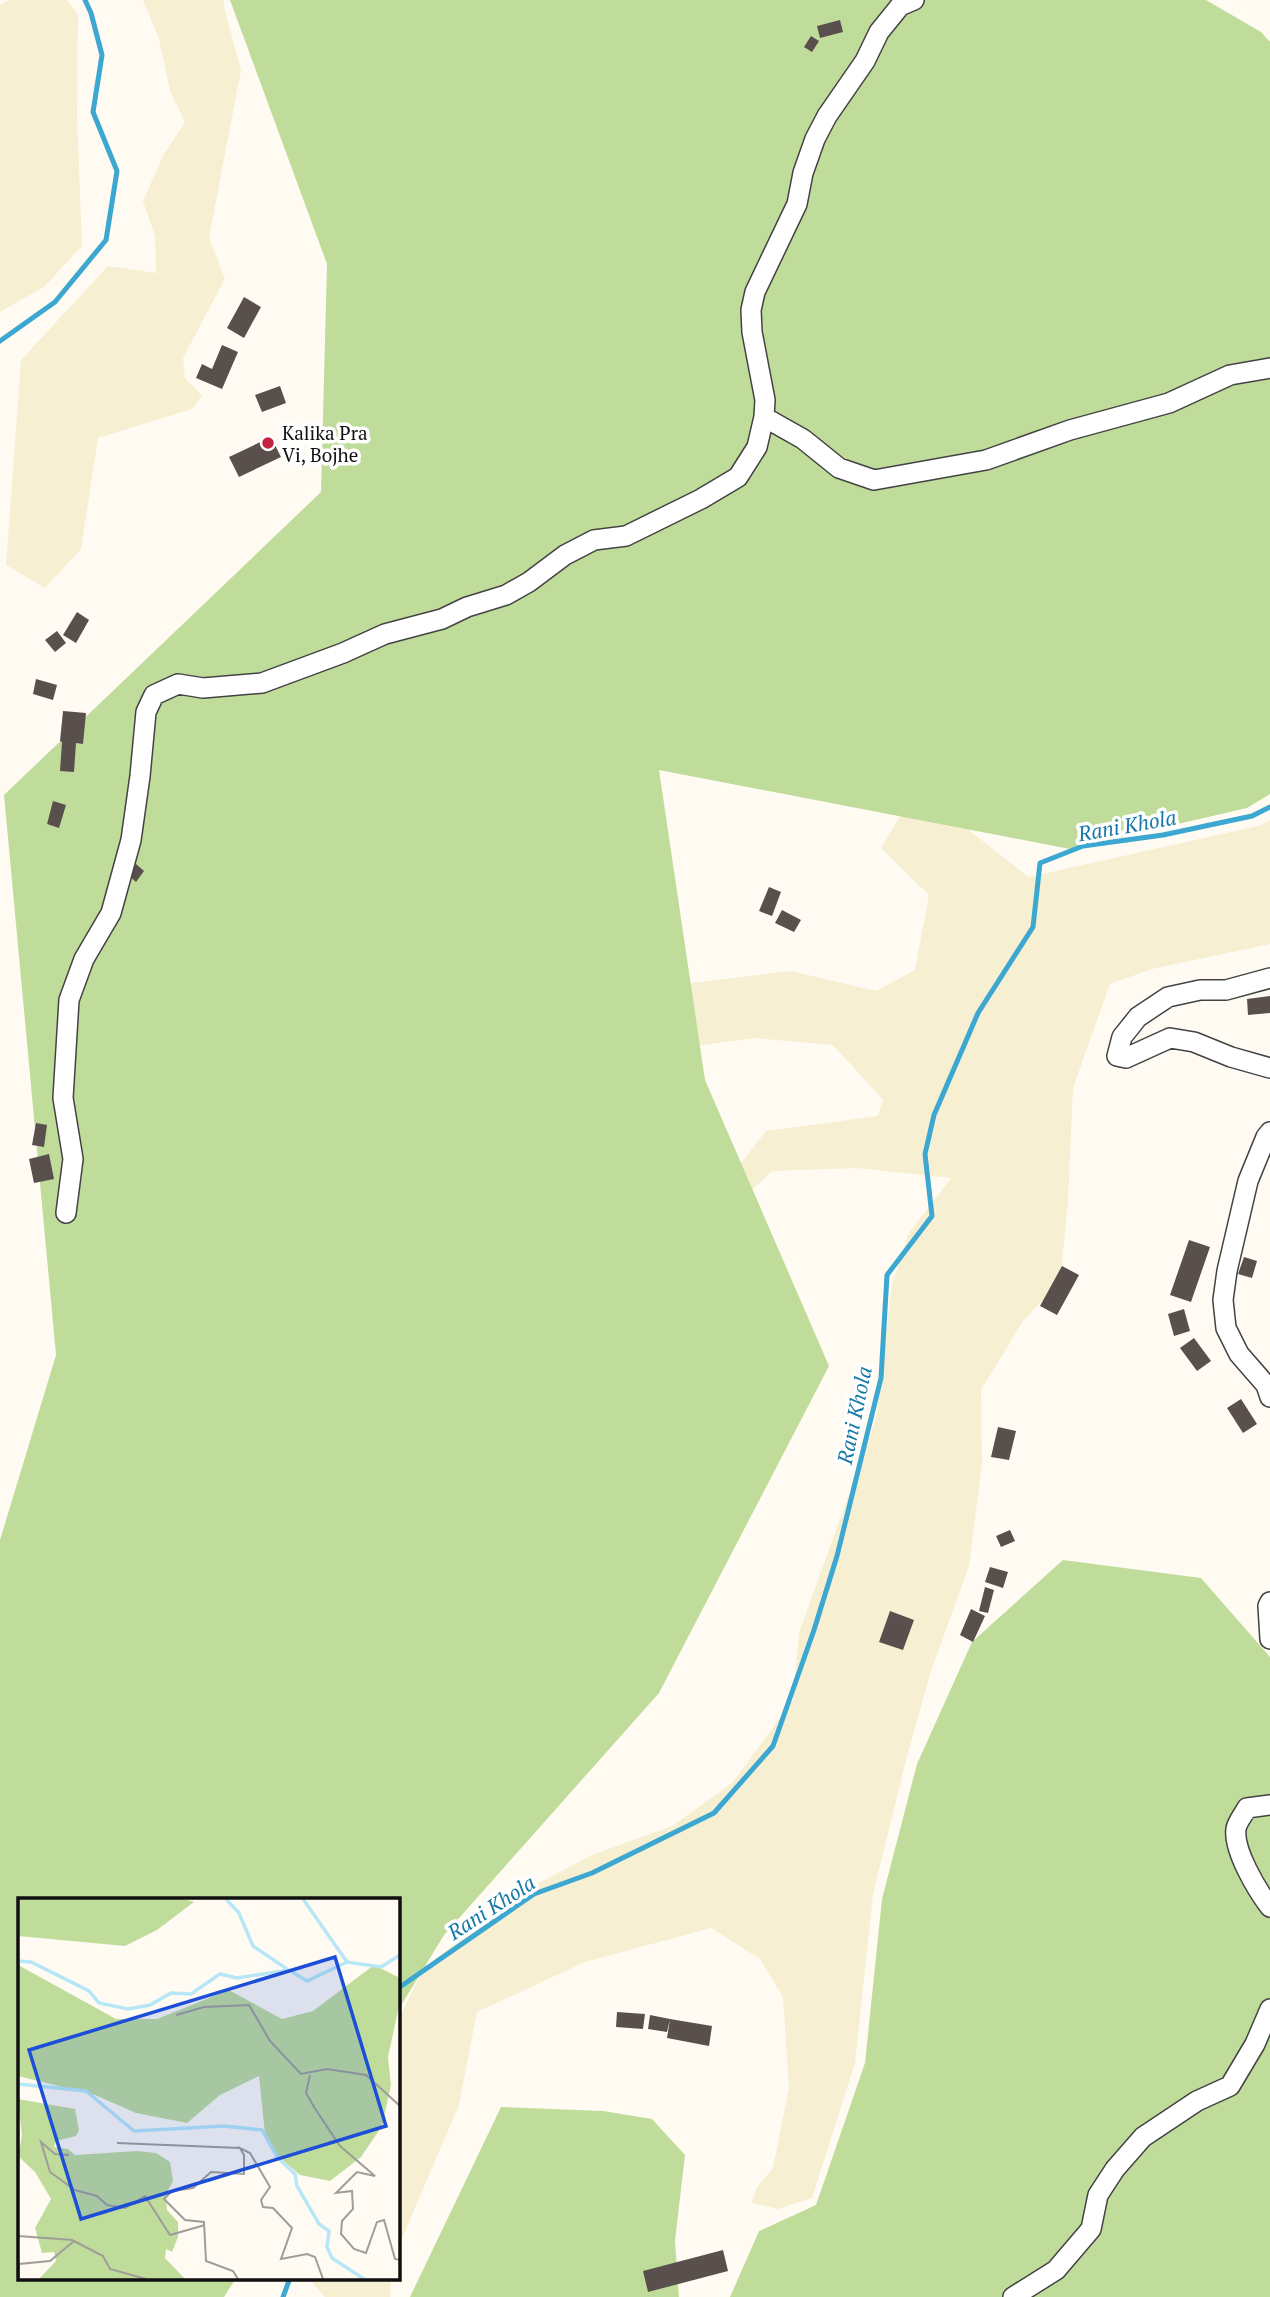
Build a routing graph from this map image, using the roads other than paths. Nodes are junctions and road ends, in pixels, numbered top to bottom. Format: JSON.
{"nodes":[{"id":1,"x":914,"y":0,"type":"edge"},
{"id":2,"x":1270,"y":368,"type":"edge"},
{"id":3,"x":764,"y":417,"type":"junction"},
{"id":4,"x":1270,"y":978,"type":"edge"},
{"id":5,"x":1270,"y":1068,"type":"edge"},
{"id":6,"x":1270,"y":1132,"type":"edge"},
{"id":7,"x":65,"y":1213,"type":"dead end"},
{"id":8,"x":1270,"y":1397,"type":"edge"},
{"id":9,"x":1270,"y":1602,"type":"edge"},
{"id":10,"x":1270,"y":1639,"type":"edge"},
{"id":11,"x":1270,"y":1805,"type":"edge"},
{"id":12,"x":1270,"y":1907,"type":"edge"},
{"id":13,"x":1270,"y":2009,"type":"edge"},
{"id":14,"x":1013,"y":2297,"type":"edge"}],
"edges":[{"from":1,"to":3,"type":"street"},
{"from":2,"to":3,"type":"street"},
{"from":3,"to":7,"type":"street"},
{"from":4,"to":5,"type":"street"},
{"from":6,"to":8,"type":"street"},
{"from":9,"to":10,"type":"street"},
{"from":11,"to":12,"type":"street"},
{"from":13,"to":14,"type":"street"}]}
